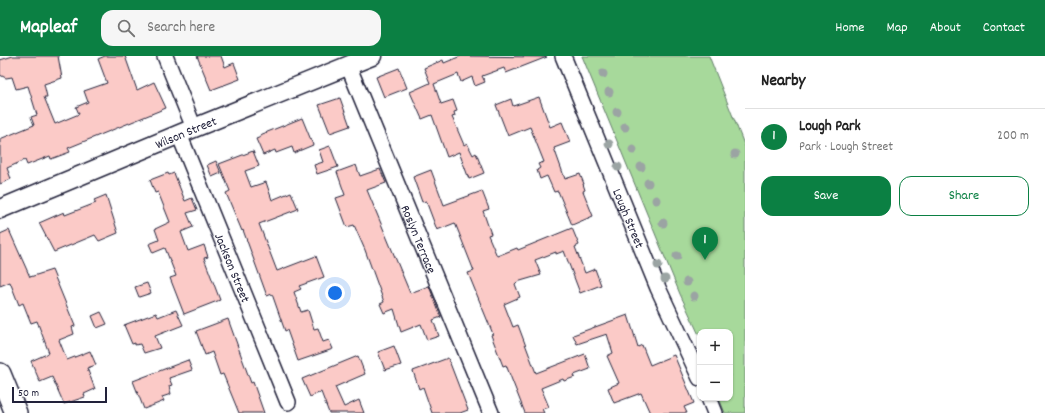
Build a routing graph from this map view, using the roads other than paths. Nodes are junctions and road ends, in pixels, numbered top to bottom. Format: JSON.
{"nodes":[{"id":1,"x":165,"y":56,"type":"edge"},
{"id":2,"x":372,"y":56,"type":"edge"},
{"id":3,"x":563,"y":56,"type":"edge"},
{"id":4,"x":348,"y":65,"type":"junction"},
{"id":5,"x":187,"y":131,"type":"junction"},
{"id":6,"x":0,"y":209,"type":"edge"},
{"id":7,"x":697,"y":372,"type":"edge"},
{"id":8,"x":0,"y":374,"type":"edge"},
{"id":9,"x":710,"y":401,"type":"edge"},
{"id":10,"x":288,"y":402,"type":"dead end"},
{"id":11,"x":16,"y":413,"type":"edge"},
{"id":12,"x":491,"y":413,"type":"edge"},
{"id":13,"x":715,"y":413,"type":"edge"}],
"edges":[{"from":1,"to":5,"type":"street","name":"Jackson Street"},
{"from":2,"to":4,"type":"street","name":"Wilson Street"},
{"from":3,"to":7,"type":"street","name":"Lough Street"},
{"from":4,"to":5,"type":"street","name":"Wilson Street"},
{"from":4,"to":12,"type":"street","name":"Roslyn Terrace"},
{"from":5,"to":6,"type":"street","name":"Wilson Street"},
{"from":5,"to":10,"type":"street","name":"Jackson Street"},
{"from":8,"to":11,"type":"main road"},
{"from":9,"to":13,"type":"street"}]}
